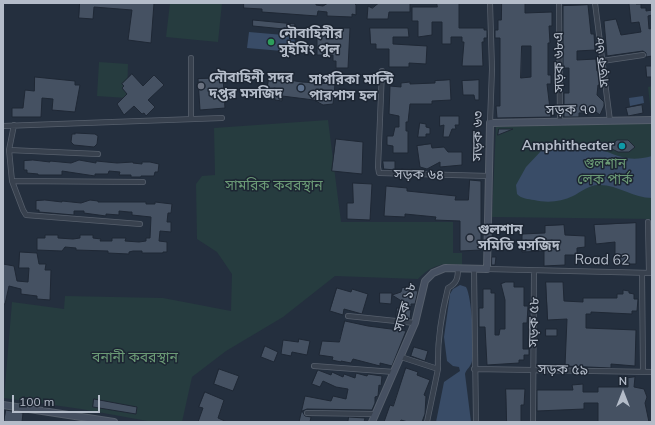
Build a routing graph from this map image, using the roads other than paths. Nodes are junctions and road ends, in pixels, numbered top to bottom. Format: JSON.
{"nodes":[{"id":1,"x":490,"y":3,"type":"edge"},
{"id":2,"x":559,"y":3,"type":"edge"},
{"id":3,"x":595,"y":3,"type":"edge"},
{"id":4,"x":643,"y":54,"type":"dead end"},
{"id":5,"x":191,"y":58,"type":"dead end"},
{"id":6,"x":602,"y":61,"type":"junction"},
{"id":7,"x":382,"y":72,"type":"dead end"},
{"id":8,"x":222,"y":118,"type":"dead end"},
{"id":9,"x":191,"y":119,"type":"junction"},
{"id":10,"x":652,"y":120,"type":"edge"},
{"id":11,"x":610,"y":121,"type":"junction"},
{"id":12,"x":560,"y":122,"type":"junction"},
{"id":13,"x":490,"y":123,"type":"junction"},
{"id":14,"x":14,"y":125,"type":"junction"},
{"id":15,"x":3,"y":126,"type":"edge"},
{"id":16,"x":9,"y":150,"type":"junction"},
{"id":17,"x":98,"y":154,"type":"dead end"},
{"id":18,"x":489,"y":176,"type":"junction"},
{"id":19,"x":12,"y":181,"type":"junction"},
{"id":20,"x":143,"y":182,"type":"dead end"},
{"id":21,"x":648,"y":222,"type":"dead end"},
{"id":22,"x":140,"y":224,"type":"dead end"},
{"id":23,"x":458,"y":268,"type":"junction"},
{"id":24,"x":476,"y":269,"type":"junction"},
{"id":25,"x":487,"y":269,"type":"junction"},
{"id":26,"x":534,"y":270,"type":"junction"},
{"id":27,"x":642,"y":273,"type":"junction"},
{"id":28,"x":650,"y":273,"type":"edge"},
{"id":29,"x":348,"y":316,"type":"dead end"},
{"id":30,"x":416,"y":323,"type":"junction"},
{"id":31,"x":401,"y":357,"type":"junction"},
{"id":32,"x":314,"y":366,"type":"dead end"},
{"id":33,"x":438,"y":369,"type":"junction"},
{"id":34,"x":474,"y":369,"type":"junction"},
{"id":35,"x":533,"y":370,"type":"junction"},
{"id":36,"x":394,"y":372,"type":"junction"},
{"id":37,"x":642,"y":372,"type":"junction"},
{"id":38,"x":652,"y":372,"type":"edge"},
{"id":39,"x":3,"y":405,"type":"edge"},
{"id":40,"x":307,"y":412,"type":"dead end"},
{"id":41,"x":376,"y":414,"type":"junction"},
{"id":42,"x":114,"y":422,"type":"edge"},
{"id":43,"x":372,"y":422,"type":"edge"},
{"id":44,"x":426,"y":422,"type":"edge"},
{"id":45,"x":476,"y":422,"type":"edge"},
{"id":46,"x":533,"y":422,"type":"edge"}],
"edges":[{"from":1,"to":13,"type":"street","name":"সড়ক ৬৩"},
{"from":2,"to":12,"type":"street","name":"সড়ক ৬৮এ"},
{"from":3,"to":6,"type":"street","name":"সড়ক ৬৮"},
{"from":4,"to":6,"type":"street"},
{"from":5,"to":9,"type":"street"},
{"from":6,"to":11,"type":"street","name":"সড়ক ৬৮"},
{"from":7,"to":18,"type":"street","name":"সড়ক ৬৪"},
{"from":8,"to":9,"type":"street"},
{"from":9,"to":14,"type":"street"},
{"from":10,"to":11,"type":"street","name":"সড়ক ৭০"},
{"from":11,"to":12,"type":"street","name":"সড়ক ৭০"},
{"from":12,"to":13,"type":"street","name":"সড়ক ৭০"},
{"from":13,"to":18,"type":"street","name":"সড়ক ৬৩"},
{"from":14,"to":15,"type":"street"},
{"from":14,"to":16,"type":"street"},
{"from":16,"to":17,"type":"street"},
{"from":16,"to":19,"type":"street"},
{"from":18,"to":25,"type":"street","name":"সড়ক ৬৩"},
{"from":19,"to":20,"type":"street"},
{"from":19,"to":22,"type":"street"},
{"from":21,"to":28,"type":"street"},
{"from":23,"to":24,"type":"street","name":"সড়ক ১৮"},
{"from":23,"to":30,"type":"street","name":"সড়ক ১৮"},
{"from":23,"to":33,"type":"street"},
{"from":24,"to":25,"type":"street","name":"Road 62"},
{"from":24,"to":34,"type":"street"},
{"from":25,"to":26,"type":"street","name":"Road 62"},
{"from":26,"to":27,"type":"street","name":"Road 62"},
{"from":26,"to":35,"type":"street","name":"সড়ক ৫৮"},
{"from":27,"to":28,"type":"street","name":"Road 62"},
{"from":27,"to":37,"type":"street"},
{"from":29,"to":30,"type":"street"},
{"from":30,"to":31,"type":"street","name":"সড়ক ১৮"},
{"from":31,"to":33,"type":"street"},
{"from":31,"to":36,"type":"street","name":"সড়ক ১৮"},
{"from":32,"to":36,"type":"street"},
{"from":33,"to":44,"type":"street"},
{"from":34,"to":35,"type":"street","name":"সড়ক ৫৯"},
{"from":34,"to":45,"type":"street"},
{"from":35,"to":37,"type":"street","name":"সড়ক ৫৯"},
{"from":35,"to":46,"type":"street","name":"সড়ক ৫৮"},
{"from":36,"to":41,"type":"street","name":"সড়ক ১৮"},
{"from":37,"to":38,"type":"street","name":"সড়ক ৫৯"},
{"from":39,"to":42,"type":"street"},
{"from":40,"to":41,"type":"street"},
{"from":41,"to":43,"type":"street","name":"সড়ক ১৮"}]}
